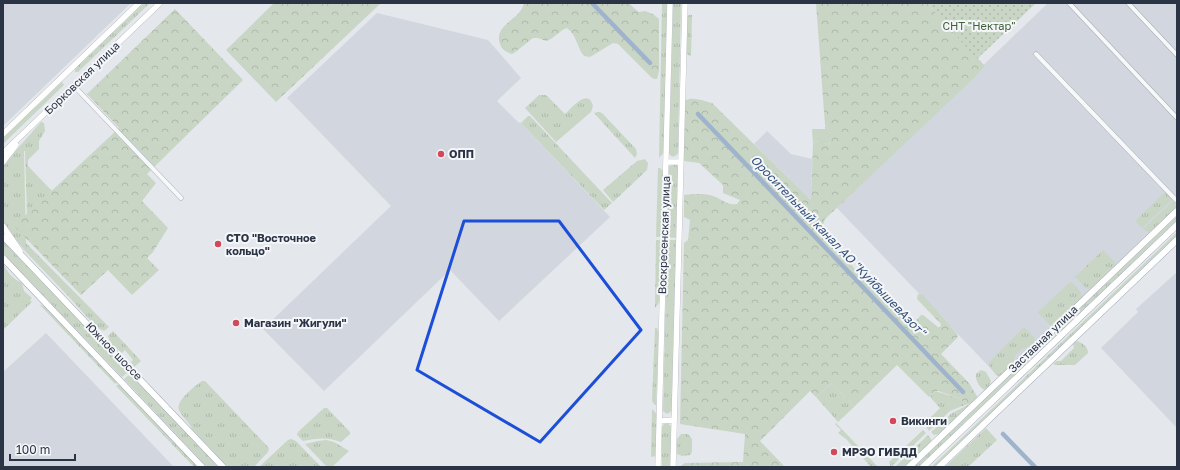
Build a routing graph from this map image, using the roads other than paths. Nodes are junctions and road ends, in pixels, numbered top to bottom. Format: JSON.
{"nodes":[{"id":1,"x":139,"y":3,"type":"edge"},
{"id":2,"x":160,"y":3,"type":"edge"},
{"id":3,"x":670,"y":3,"type":"edge"},
{"id":4,"x":685,"y":3,"type":"edge"},
{"id":5,"x":1069,"y":3,"type":"edge"},
{"id":6,"x":1128,"y":3,"type":"edge"},
{"id":7,"x":1036,"y":54,"type":"dead end"},
{"id":8,"x":1177,"y":55,"type":"edge"},
{"id":9,"x":74,"y":86,"type":"junction"},
{"id":10,"x":1177,"y":118,"type":"edge"},
{"id":11,"x":26,"y":131,"type":"junction"},
{"id":12,"x":3,"y":134,"type":"edge"},
{"id":13,"x":3,"y":153,"type":"edge"},
{"id":14,"x":3,"y":162,"type":"edge"},
{"id":15,"x":666,"y":162,"type":"junction"},
{"id":16,"x":681,"y":162,"type":"junction"},
{"id":17,"x":181,"y":198,"type":"dead end"},
{"id":18,"x":1177,"y":201,"type":"edge"},
{"id":19,"x":1177,"y":211,"type":"edge"},
{"id":20,"x":1177,"y":225,"type":"edge"},
{"id":21,"x":3,"y":226,"type":"edge"},
{"id":22,"x":3,"y":236,"type":"edge"},
{"id":23,"x":1177,"y":240,"type":"edge"},
{"id":24,"x":3,"y":258,"type":"edge"},
{"id":25,"x":34,"y":268,"type":"junction"},
{"id":26,"x":983,"y":410,"type":"junction"},
{"id":27,"x":990,"y":418,"type":"junction"},
{"id":28,"x":659,"y":420,"type":"junction"},
{"id":29,"x":674,"y":420,"type":"junction"},
{"id":30,"x":202,"y":467,"type":"edge"},
{"id":31,"x":224,"y":467,"type":"edge"},
{"id":32,"x":658,"y":467,"type":"edge"},
{"id":33,"x":673,"y":467,"type":"edge"},
{"id":34,"x":909,"y":467,"type":"edge"},
{"id":35,"x":923,"y":467,"type":"edge"},
{"id":36,"x":939,"y":467,"type":"edge"}],
"edges":[{"from":1,"to":12,"type":"main road","name":"Борковская улица"},
{"from":2,"to":9,"type":"main road","name":"Борковская улица"},
{"from":3,"to":15,"type":"main road","name":"Воскресенская улица"},
{"from":4,"to":16,"type":"main road","name":"Воскресенская улица"},
{"from":5,"to":10,"type":"street"},
{"from":6,"to":8,"type":"street"},
{"from":7,"to":18,"type":"street"},
{"from":9,"to":11,"type":"main road","name":"Борковская улица"},
{"from":9,"to":17,"type":"street"},
{"from":11,"to":13,"type":"main road","name":"Борковская улица"},
{"from":11,"to":14,"type":"main road"},
{"from":15,"to":16,"type":"main road"},
{"from":15,"to":28,"type":"main road","name":"Воскресенская улица"},
{"from":16,"to":29,"type":"main road","name":"Воскресенская улица"},
{"from":19,"to":34,"type":"main road","name":"Заставная улица"},
{"from":20,"to":26,"type":"main road","name":"Заставная улица"},
{"from":21,"to":25,"type":"main road"},
{"from":22,"to":25,"type":"main road","name":"Южное шоссе"},
{"from":23,"to":27,"type":"main road","name":"Заставная улица"},
{"from":24,"to":30,"type":"main road","name":"Южное шоссе"},
{"from":25,"to":31,"type":"main road","name":"Южное шоссе"},
{"from":26,"to":27,"type":"main road"},
{"from":26,"to":35,"type":"main road","name":"Заставная улица"},
{"from":27,"to":36,"type":"main road","name":"Заставная улица"},
{"from":28,"to":29,"type":"main road"},
{"from":28,"to":32,"type":"main road","name":"Воскресенская улица"},
{"from":29,"to":33,"type":"main road","name":"Воскресенская улица"}]}
